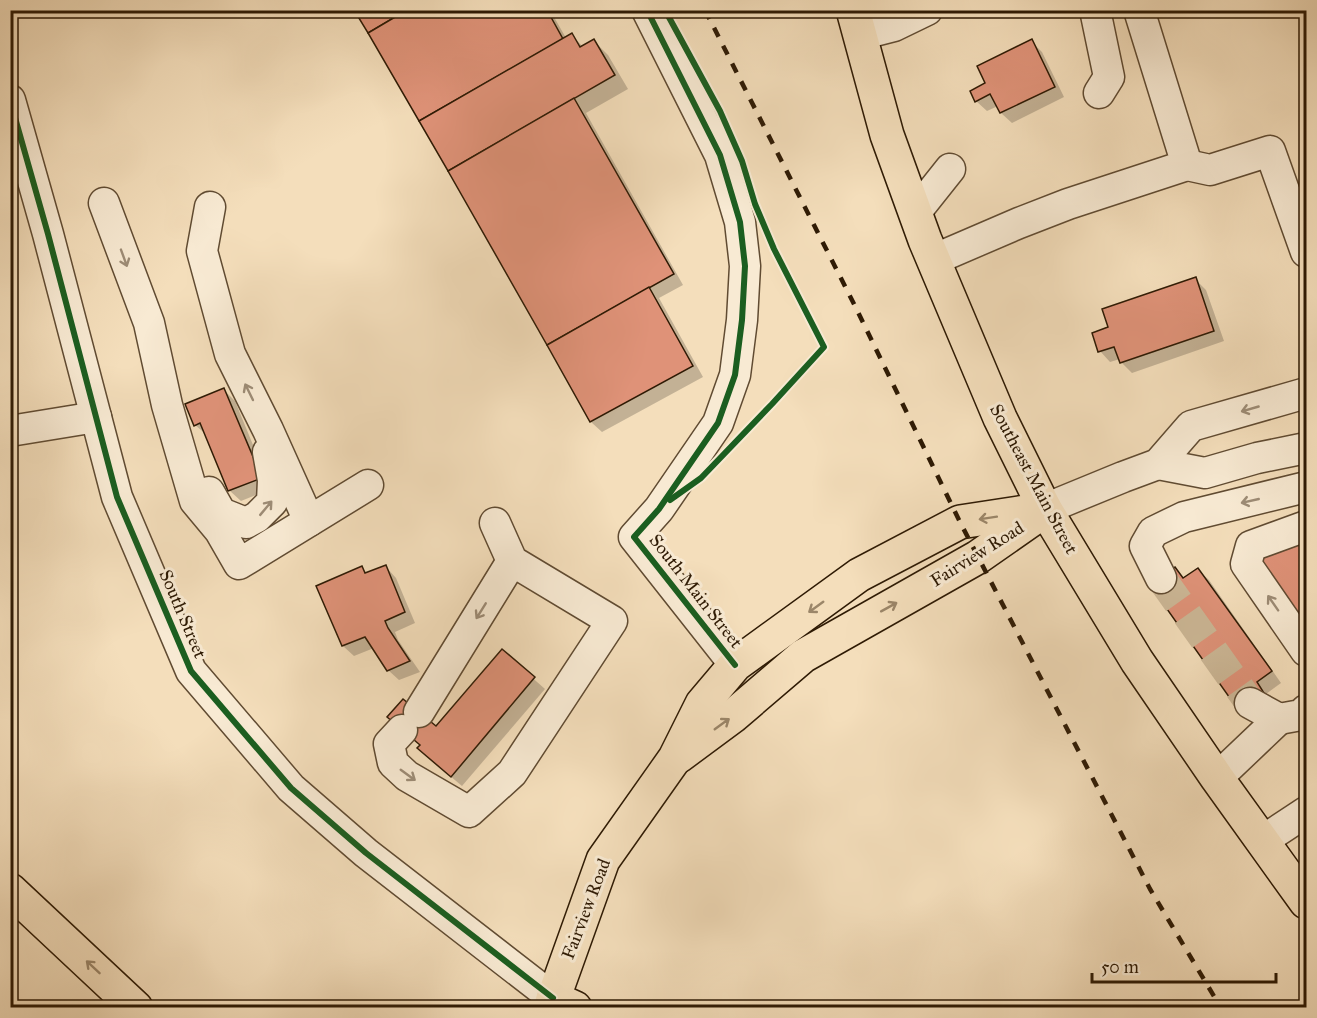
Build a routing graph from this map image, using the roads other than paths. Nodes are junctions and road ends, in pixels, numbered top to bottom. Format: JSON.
{"nodes":[{"id":1,"x":647,"y":10,"type":"edge"},
{"id":2,"x":1095,"y":10,"type":"edge"},
{"id":3,"x":1139,"y":10,"type":"edge"},
{"id":4,"x":916,"y":16,"type":"edge"},
{"id":5,"x":856,"y":23,"type":"edge"},
{"id":6,"x":1099,"y":93,"type":"dead end"},
{"id":7,"x":11,"y":101,"type":"edge"},
{"id":8,"x":1187,"y":165,"type":"junction"},
{"id":9,"x":950,"y":169,"type":"dead end"},
{"id":10,"x":23,"y":190,"type":"edge"},
{"id":11,"x":104,"y":203,"type":"dead end"},
{"id":12,"x":210,"y":207,"type":"dead end"},
{"id":13,"x":915,"y":213,"type":"junction"},
{"id":14,"x":1306,"y":252,"type":"edge"},
{"id":15,"x":933,"y":260,"type":"junction"},
{"id":16,"x":1306,"y":393,"type":"edge"},
{"id":17,"x":96,"y":417,"type":"junction"},
{"id":18,"x":268,"y":430,"type":"junction"},
{"id":19,"x":10,"y":431,"type":"edge"},
{"id":20,"x":176,"y":435,"type":"junction"},
{"id":21,"x":1306,"y":448,"type":"edge"},
{"id":22,"x":1158,"y":464,"type":"junction"},
{"id":23,"x":368,"y":485,"type":"dead end"},
{"id":24,"x":1306,"y":487,"type":"edge"},
{"id":25,"x":1045,"y":509,"type":"junction"},
{"id":26,"x":309,"y":521,"type":"junction"},
{"id":27,"x":495,"y":523,"type":"dead end"},
{"id":28,"x":1306,"y":526,"type":"edge"},
{"id":29,"x":512,"y":561,"type":"junction"},
{"id":30,"x":1161,"y":578,"type":"tunnel mouth"},
{"id":31,"x":1306,"y":651,"type":"edge"},
{"id":32,"x":735,"y":665,"type":"junction"},
{"id":33,"x":1250,"y":703,"type":"tunnel mouth"},
{"id":34,"x":1293,"y":715,"type":"edge"},
{"id":35,"x":675,"y":758,"type":"junction"},
{"id":36,"x":1217,"y":778,"type":"junction"},
{"id":37,"x":1306,"y":812,"type":"edge"},
{"id":38,"x":1262,"y":841,"type":"junction"},
{"id":39,"x":10,"y":890,"type":"edge"},
{"id":40,"x":1306,"y":902,"type":"edge"},
{"id":41,"x":560,"y":1004,"type":"edge"},
{"id":42,"x":136,"y":1008,"type":"edge"}],
"edges":[{"from":1,"to":32,"type":"street","name":"South Main Street"},
{"from":2,"to":6,"type":"street"},
{"from":3,"to":8,"type":"street"},
{"from":4,"to":5,"type":"street"},
{"from":5,"to":13,"type":"main road","name":"Southeast Main Street"},
{"from":7,"to":10,"type":"street","name":"South Street"},
{"from":8,"to":14,"type":"street"},
{"from":8,"to":15,"type":"street"},
{"from":9,"to":13,"type":"street"},
{"from":10,"to":17,"type":"street","name":"South Street"},
{"from":11,"to":20,"type":"street","one_way":true},
{"from":18,"to":12,"type":"street","one_way":true},
{"from":13,"to":15,"type":"main road","name":"Southeast Main Street"},
{"from":15,"to":25,"type":"main road","name":"Southeast Main Street"},
{"from":16,"to":22,"type":"street","one_way":true},
{"from":17,"to":19,"type":"street"},
{"from":17,"to":41,"type":"street","name":"South Street"},
{"from":20,"to":18,"type":"street","one_way":true},
{"from":18,"to":26,"type":"street"},
{"from":20,"to":26,"type":"street"},
{"from":21,"to":22,"type":"street"},
{"from":22,"to":25,"type":"street"},
{"from":23,"to":26,"type":"street"},
{"from":24,"to":30,"type":"street","one_way":true},
{"from":25,"to":32,"type":"main road","name":"Fairview Road","one_way":true},
{"from":35,"to":25,"type":"main road","name":"Fairview Road","one_way":true},
{"from":25,"to":36,"type":"main road","name":"Southeast Main Street"},
{"from":27,"to":29,"type":"street"},
{"from":31,"to":28,"type":"street","one_way":true},
{"from":29,"to":29,"type":"street","one_way":true},
{"from":32,"to":35,"type":"main road","name":"Fairview Road"},
{"from":33,"to":34,"type":"street"},
{"from":34,"to":36,"type":"street"},
{"from":35,"to":41,"type":"main road","name":"Fairview Road"},
{"from":36,"to":38,"type":"main road","name":"Southeast Main Street"},
{"from":37,"to":38,"type":"street"},
{"from":38,"to":40,"type":"main road","name":"Southeast Main Street"},
{"from":42,"to":39,"type":"main road","one_way":true}]}
